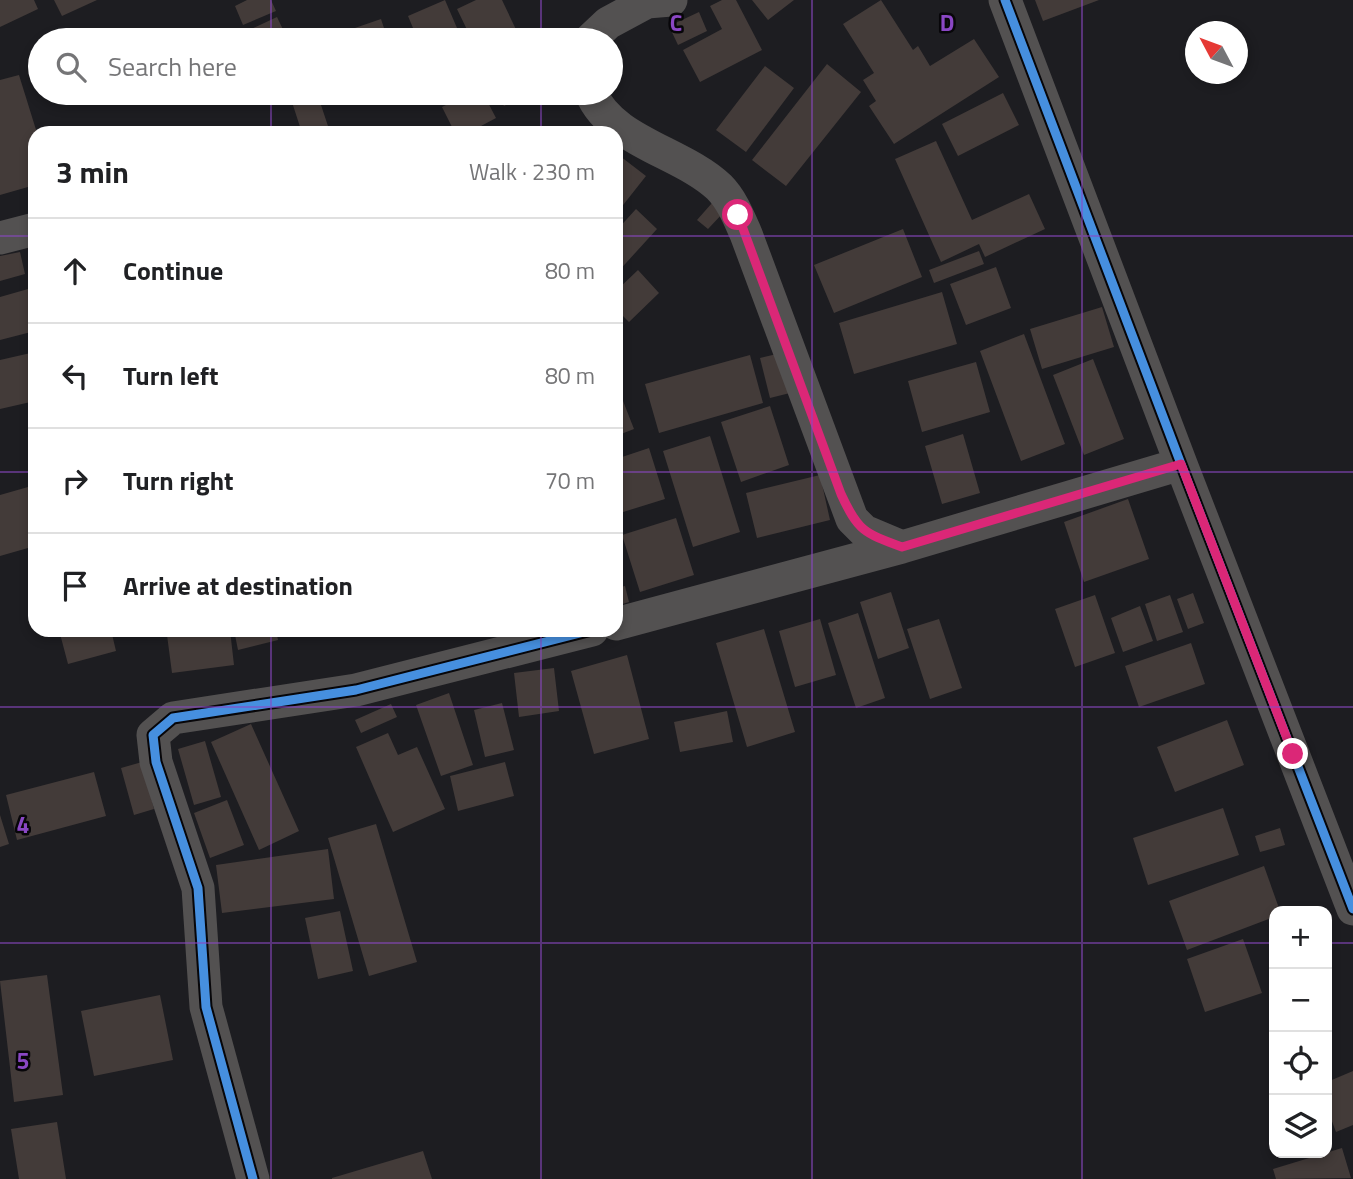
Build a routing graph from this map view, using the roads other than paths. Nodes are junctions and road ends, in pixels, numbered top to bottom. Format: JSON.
{"nodes":[{"id":1,"x":671,"y":0,"type":"edge"},
{"id":2,"x":1005,"y":0,"type":"edge"},
{"id":3,"x":603,"y":28,"type":"edge"},
{"id":4,"x":597,"y":105,"type":"edge"},
{"id":5,"x":620,"y":126,"type":"edge"},
{"id":6,"x":623,"y":128,"type":"edge"},
{"id":7,"x":28,"y":231,"type":"edge"},
{"id":8,"x":0,"y":238,"type":"edge"},
{"id":9,"x":1181,"y":464,"type":"junction"},
{"id":10,"x":902,"y":547,"type":"junction"},
{"id":11,"x":623,"y":622,"type":"edge"},
{"id":12,"x":564,"y":637,"type":"edge"},
{"id":13,"x":1353,"y":909,"type":"edge"},
{"id":14,"x":253,"y":1179,"type":"edge"}],
"edges":[{"from":1,"to":3,"type":"street"},
{"from":2,"to":9,"type":"street"},
{"from":4,"to":5,"type":"street"},
{"from":6,"to":10,"type":"street"},
{"from":7,"to":8,"type":"street"},
{"from":9,"to":10,"type":"street"},
{"from":9,"to":13,"type":"street"},
{"from":10,"to":11,"type":"street"},
{"from":12,"to":14,"type":"street"}]}
